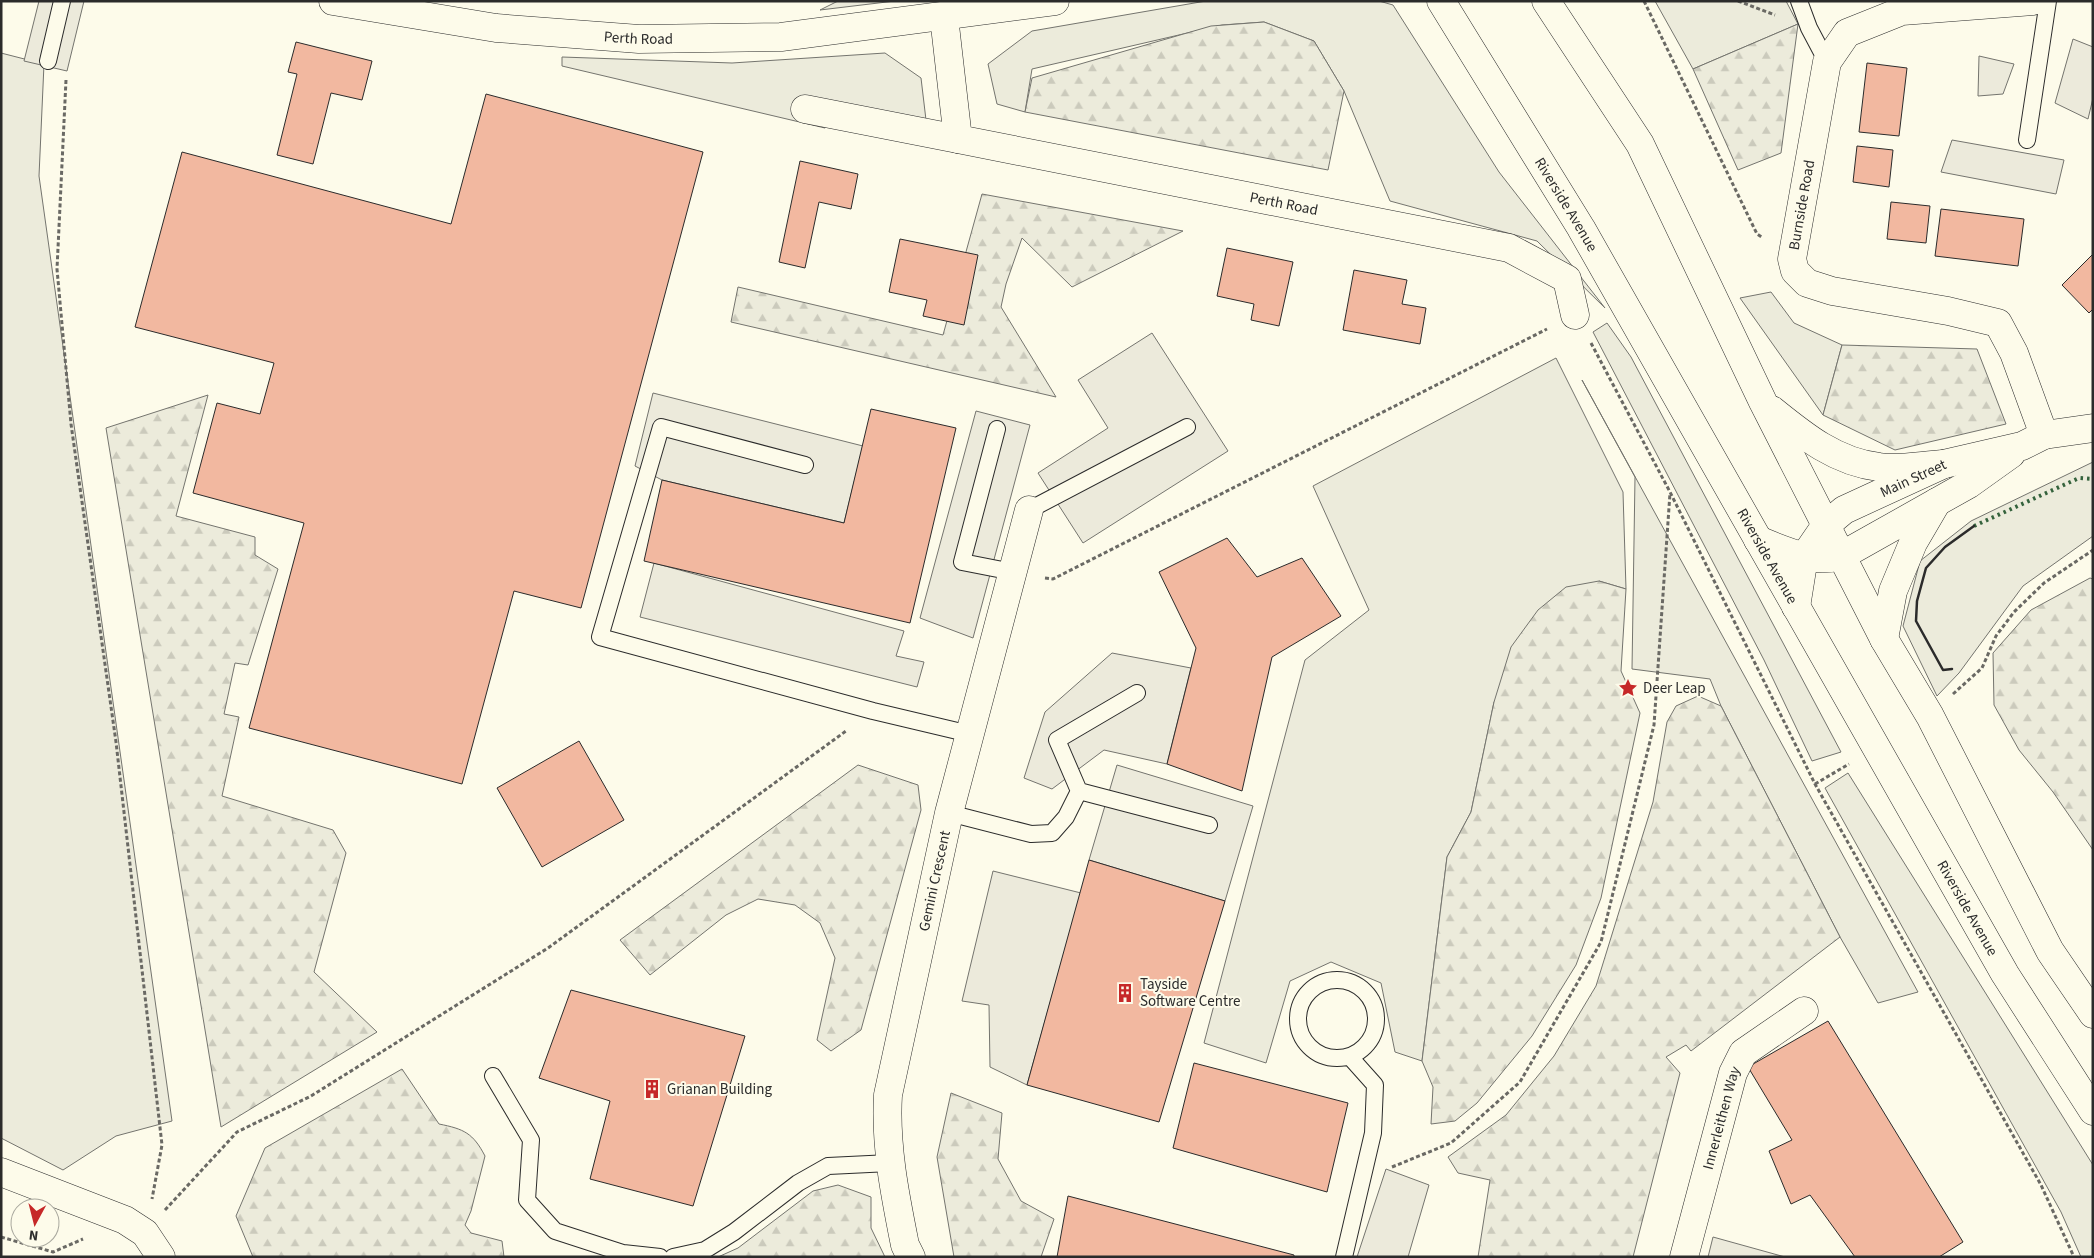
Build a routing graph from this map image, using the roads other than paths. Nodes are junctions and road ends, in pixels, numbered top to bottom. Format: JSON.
{"nodes":[{"id":1,"x":62,"y":1,"type":"edge"},
{"id":2,"x":1056,"y":1,"type":"edge"},
{"id":3,"x":1441,"y":1,"type":"edge"},
{"id":4,"x":1546,"y":1,"type":"edge"},
{"id":5,"x":1799,"y":1,"type":"edge"},
{"id":6,"x":2033,"y":1,"type":"edge"},
{"id":7,"x":2048,"y":1,"type":"edge"},
{"id":8,"x":336,"y":2,"type":"edge"},
{"id":9,"x":944,"y":17,"type":"junction"},
{"id":10,"x":48,"y":61,"type":"road end"},
{"id":11,"x":1827,"y":62,"type":"junction"},
{"id":12,"x":806,"y":108,"type":"dead end"},
{"id":13,"x":958,"y":139,"type":"junction"},
{"id":14,"x":2026,"y":140,"type":"dead end"},
{"id":15,"x":1575,"y":315,"type":"road end"},
{"id":16,"x":1763,"y":402,"type":"junction"},
{"id":17,"x":1188,"y":427,"type":"dead end"},
{"id":18,"x":2093,"y":428,"type":"edge"},
{"id":19,"x":996,"y":429,"type":"dead end"},
{"id":20,"x":2033,"y":441,"type":"junction"},
{"id":21,"x":1944,"y":464,"type":"junction"},
{"id":22,"x":805,"y":465,"type":"dead end"},
{"id":23,"x":1937,"y":502,"type":"junction"},
{"id":24,"x":1029,"y":510,"type":"joint"},
{"id":25,"x":1826,"y":524,"type":"junction"},
{"id":26,"x":1758,"y":540,"type":"junction"},
{"id":27,"x":1841,"y":556,"type":"junction"},
{"id":28,"x":1804,"y":557,"type":"junction"},
{"id":29,"x":1013,"y":572,"type":"junction"},
{"id":30,"x":1796,"y":607,"type":"junction"},
{"id":31,"x":1884,"y":639,"type":"junction"},
{"id":32,"x":1137,"y":693,"type":"dead end"},
{"id":33,"x":970,"y":734,"type":"junction"},
{"id":34,"x":1079,"y":792,"type":"junction"},
{"id":35,"x":949,"y":814,"type":"junction"},
{"id":36,"x":1209,"y":825,"type":"dead end"},
{"id":37,"x":1804,"y":1011,"type":"dead end"},
{"id":38,"x":2093,"y":1014,"type":"edge"},
{"id":39,"x":1350,"y":1057,"type":"junction"},
{"id":40,"x":493,"y":1076,"type":"dead end"},
{"id":41,"x":2093,"y":1110,"type":"edge"},
{"id":42,"x":890,"y":1163,"type":"junction"},
{"id":43,"x":1,"y":1172,"type":"edge"},
{"id":44,"x":161,"y":1257,"type":"edge"},
{"id":45,"x":660,"y":1257,"type":"edge"},
{"id":46,"x":673,"y":1257,"type":"edge"},
{"id":47,"x":910,"y":1257,"type":"edge"},
{"id":48,"x":1344,"y":1257,"type":"edge"},
{"id":49,"x":1684,"y":1257,"type":"edge"}],
"edges":[{"from":1,"to":10,"type":"lane"},
{"from":2,"to":9,"type":"street","name":"Perth Road"},
{"from":3,"to":26,"type":"street","name":"Riverside Avenue"},
{"from":4,"to":16,"type":"street"},
{"from":5,"to":11,"type":"lane"},
{"from":6,"to":11,"type":"street","name":"Burnside Road"},
{"from":7,"to":14,"type":"lane"},
{"from":8,"to":9,"type":"street","name":"Perth Road"},
{"from":9,"to":13,"type":"street"},
{"from":11,"to":20,"type":"street","name":"Burnside Road"},
{"from":12,"to":13,"type":"street","name":"Perth Road"},
{"from":13,"to":15,"type":"street","name":"Perth Road"},
{"from":16,"to":21,"type":"street"},
{"from":16,"to":25,"type":"street"},
{"from":17,"to":24,"type":"lane"},
{"from":18,"to":20,"type":"street","name":"Main Street"},
{"from":19,"to":29,"type":"lane"},
{"from":20,"to":21,"type":"street","name":"Main Street"},
{"from":20,"to":23,"type":"street"},
{"from":21,"to":25,"type":"street","name":"Main Street"},
{"from":22,"to":33,"type":"lane"},
{"from":23,"to":27,"type":"street"},
{"from":23,"to":31,"type":"street"},
{"from":24,"to":29,"type":"street","name":"Gemini Crescent"},
{"from":25,"to":27,"type":"street"},
{"from":25,"to":28,"type":"street","name":"Main Street"},
{"from":26,"to":28,"type":"street"},
{"from":26,"to":30,"type":"street","name":"Riverside Avenue"},
{"from":27,"to":28,"type":"street"},
{"from":27,"to":31,"type":"street"},
{"from":28,"to":30,"type":"street","name":"Main Street"},
{"from":29,"to":33,"type":"street","name":"Gemini Crescent"},
{"from":30,"to":41,"type":"street","name":"Riverside Avenue"},
{"from":31,"to":38,"type":"street"},
{"from":32,"to":34,"type":"lane"},
{"from":33,"to":35,"type":"street","name":"Gemini Crescent"},
{"from":34,"to":35,"type":"lane"},
{"from":34,"to":36,"type":"lane"},
{"from":35,"to":42,"type":"street","name":"Gemini Crescent"},
{"from":37,"to":49,"type":"street","name":"Innerleithen Way"},
{"from":39,"to":39,"type":"lane"},
{"from":39,"to":48,"type":"lane"},
{"from":40,"to":45,"type":"lane"},
{"from":42,"to":46,"type":"lane"},
{"from":42,"to":47,"type":"street","name":"Gemini Crescent"},
{"from":43,"to":44,"type":"street"}]}
